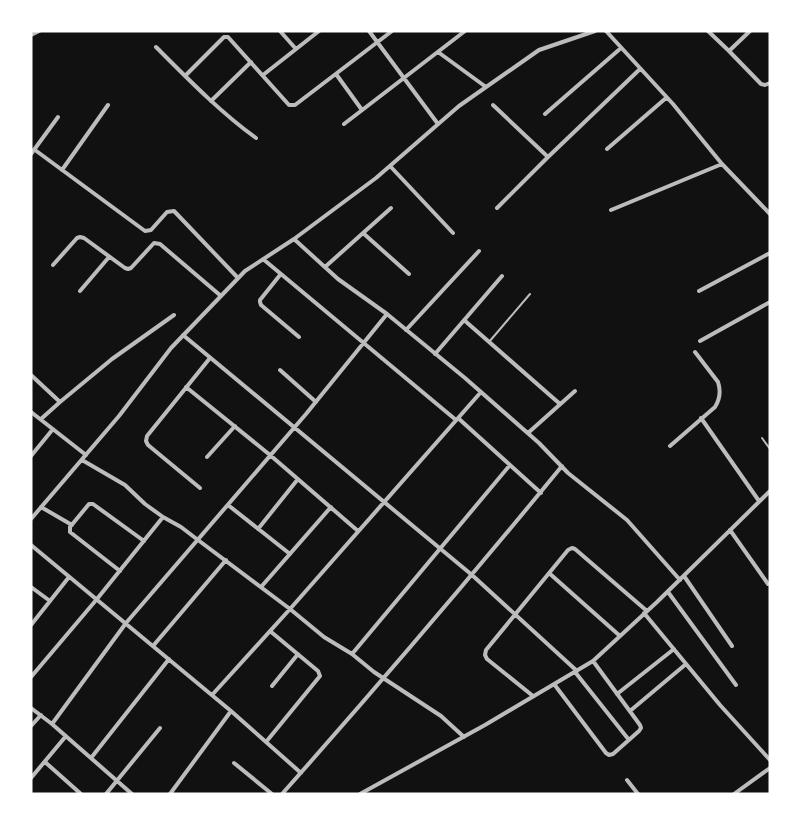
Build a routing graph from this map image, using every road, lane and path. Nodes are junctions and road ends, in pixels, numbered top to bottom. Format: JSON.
{"nodes":[{"id":1,"x":39,"y":31,"type":"edge"},
{"id":2,"x":280,"y":31,"type":"edge"},
{"id":3,"x":319,"y":31,"type":"edge"},
{"id":4,"x":369,"y":31,"type":"edge"},
{"id":5,"x":392,"y":31,"type":"edge"},
{"id":6,"x":465,"y":31,"type":"edge"},
{"id":7,"x":595,"y":31,"type":"edge"},
{"id":8,"x":606,"y":31,"type":"edge"},
{"id":9,"x":708,"y":31,"type":"edge"},
{"id":10,"x":750,"y":31,"type":"edge"},
{"id":11,"x":31,"y":35,"type":"edge"},
{"id":12,"x":377,"y":43,"type":"junction"},
{"id":13,"x":156,"y":46,"type":"dead end"},
{"id":14,"x":621,"y":48,"type":"junction"},
{"id":15,"x":296,"y":49,"type":"junction"},
{"id":16,"x":729,"y":51,"type":"junction"},
{"id":17,"x":438,"y":52,"type":"junction"},
{"id":18,"x":251,"y":62,"type":"junction"},
{"id":19,"x":640,"y":69,"type":"junction"},
{"id":20,"x":336,"y":74,"type":"junction"},
{"id":21,"x":263,"y":75,"type":"junction"},
{"id":22,"x":185,"y":76,"type":"junction"},
{"id":23,"x":403,"y":78,"type":"junction"},
{"id":24,"x":770,"y":83,"type":"edge"},
{"id":25,"x":486,"y":87,"type":"junction"},
{"id":26,"x":666,"y":98,"type":"junction"},
{"id":27,"x":211,"y":101,"type":"junction"},
{"id":28,"x":493,"y":104,"type":"dead end"},
{"id":29,"x":108,"y":106,"type":"dead end"},
{"id":30,"x":362,"y":110,"type":"junction"},
{"id":31,"x":545,"y":114,"type":"dead end"},
{"id":32,"x":58,"y":117,"type":"dead end"},
{"id":33,"x":344,"y":124,"type":"dead end"},
{"id":34,"x":438,"y":124,"type":"junction"},
{"id":35,"x":256,"y":138,"type":"dead end"},
{"id":36,"x":607,"y":149,"type":"dead end"},
{"id":37,"x":35,"y":150,"type":"junction"},
{"id":38,"x":31,"y":154,"type":"edge"},
{"id":39,"x":548,"y":157,"type":"junction"},
{"id":40,"x":722,"y":164,"type":"junction"},
{"id":41,"x":390,"y":166,"type":"junction"},
{"id":42,"x":62,"y":170,"type":"junction"},
{"id":43,"x":391,"y":208,"type":"dead end"},
{"id":44,"x":497,"y":208,"type":"dead end"},
{"id":45,"x":611,"y":210,"type":"dead end"},
{"id":46,"x":770,"y":214,"type":"edge"},
{"id":47,"x":363,"y":233,"type":"junction"},
{"id":48,"x":453,"y":233,"type":"dead end"},
{"id":49,"x":294,"y":239,"type":"junction"},
{"id":50,"x":479,"y":251,"type":"dead end"},
{"id":51,"x":770,"y":253,"type":"edge"},
{"id":52,"x":109,"y":257,"type":"junction"},
{"id":53,"x":263,"y":260,"type":"junction"},
{"id":54,"x":53,"y":265,"type":"dead end"},
{"id":55,"x":325,"y":268,"type":"junction"},
{"id":56,"x":409,"y":274,"type":"dead end"},
{"id":57,"x":280,"y":275,"type":"junction"},
{"id":58,"x":502,"y":276,"type":"dead end"},
{"id":59,"x":238,"y":278,"type":"junction"},
{"id":60,"x":700,"y":290,"type":"dead end"},
{"id":61,"x":80,"y":291,"type":"dead end"},
{"id":62,"x":530,"y":294,"type":"dead end"},
{"id":63,"x":221,"y":296,"type":"junction"},
{"id":64,"x":770,"y":302,"type":"edge"},
{"id":65,"x":387,"y":314,"type":"junction"},
{"id":66,"x":174,"y":315,"type":"dead end"},
{"id":67,"x":464,"y":320,"type":"junction"},
{"id":68,"x":406,"y":330,"type":"junction"},
{"id":69,"x":183,"y":336,"type":"junction"},
{"id":70,"x":299,"y":337,"type":"dead end"},
{"id":71,"x":700,"y":341,"type":"dead end"},
{"id":72,"x":489,"y":342,"type":"junction"},
{"id":73,"x":363,"y":344,"type":"junction"},
{"id":74,"x":695,"y":352,"type":"dead end"},
{"id":75,"x":435,"y":354,"type":"junction"},
{"id":76,"x":210,"y":358,"type":"junction"},
{"id":77,"x":280,"y":370,"type":"dead end"},
{"id":78,"x":31,"y":375,"type":"edge"},
{"id":79,"x":186,"y":387,"type":"junction"},
{"id":80,"x":575,"y":391,"type":"dead end"},
{"id":81,"x":481,"y":392,"type":"junction"},
{"id":82,"x":60,"y":402,"type":"junction"},
{"id":83,"x":316,"y":402,"type":"junction"},
{"id":84,"x":560,"y":404,"type":"junction"},
{"id":85,"x":31,"y":412,"type":"edge"},
{"id":86,"x":701,"y":418,"type":"junction"},
{"id":87,"x":457,"y":419,"type":"junction"},
{"id":88,"x":41,"y":420,"type":"junction"},
{"id":89,"x":235,"y":426,"type":"junction"},
{"id":90,"x":294,"y":428,"type":"junction"},
{"id":91,"x":53,"y":429,"type":"junction"},
{"id":92,"x":528,"y":433,"type":"junction"},
{"id":93,"x":762,"y":438,"type":"dead end"},
{"id":94,"x":670,"y":446,"type":"dead end"},
{"id":95,"x":770,"y":449,"type":"edge"},
{"id":96,"x":33,"y":450,"type":"edge"},
{"id":97,"x":86,"y":455,"type":"junction"},
{"id":98,"x":270,"y":455,"type":"junction"},
{"id":99,"x":31,"y":456,"type":"edge"},
{"id":100,"x":207,"y":457,"type":"dead end"},
{"id":101,"x":82,"y":460,"type":"junction"},
{"id":102,"x":510,"y":465,"type":"junction"},
{"id":103,"x":562,"y":466,"type":"junction"},
{"id":104,"x":298,"y":479,"type":"junction"},
{"id":105,"x":200,"y":488,"type":"dead end"},
{"id":106,"x":770,"y":491,"type":"edge"},
{"id":107,"x":540,"y":493,"type":"junction"},
{"id":108,"x":759,"y":500,"type":"junction"},
{"id":109,"x":384,"y":502,"type":"junction"},
{"id":110,"x":228,"y":505,"type":"junction"},
{"id":111,"x":331,"y":507,"type":"junction"},
{"id":112,"x":41,"y":508,"type":"junction"},
{"id":113,"x":163,"y":517,"type":"junction"},
{"id":114,"x":31,"y":519,"type":"edge"},
{"id":115,"x":72,"y":526,"type":"junction"},
{"id":116,"x":258,"y":529,"type":"junction"},
{"id":117,"x":730,"y":530,"type":"junction"},
{"id":118,"x":358,"y":531,"type":"junction"},
{"id":119,"x":198,"y":540,"type":"junction"},
{"id":120,"x":144,"y":541,"type":"junction"},
{"id":121,"x":31,"y":545,"type":"edge"},
{"id":122,"x":439,"y":549,"type":"junction"},
{"id":123,"x":290,"y":554,"type":"junction"},
{"id":124,"x":226,"y":560,"type":"junction"},
{"id":125,"x":120,"y":571,"type":"junction"},
{"id":126,"x":549,"y":573,"type":"junction"},
{"id":127,"x":472,"y":575,"type":"junction"},
{"id":128,"x":684,"y":576,"type":"junction"},
{"id":129,"x":69,"y":577,"type":"junction"},
{"id":130,"x":680,"y":580,"type":"junction"},
{"id":131,"x":768,"y":584,"type":"dead end"},
{"id":132,"x":31,"y":587,"type":"edge"},
{"id":133,"x":260,"y":587,"type":"junction"},
{"id":134,"x":668,"y":592,"type":"junction"},
{"id":135,"x":97,"y":599,"type":"junction"},
{"id":136,"x":50,"y":601,"type":"junction"},
{"id":137,"x":290,"y":609,"type":"junction"},
{"id":138,"x":646,"y":612,"type":"junction"},
{"id":139,"x":515,"y":614,"type":"junction"},
{"id":140,"x":126,"y":623,"type":"junction"},
{"id":141,"x":31,"y":625,"type":"edge"},
{"id":142,"x":270,"y":632,"type":"junction"},
{"id":143,"x":620,"y":636,"type":"junction"},
{"id":144,"x":153,"y":646,"type":"junction"},
{"id":145,"x":732,"y":646,"type":"dead end"},
{"id":146,"x":674,"y":648,"type":"junction"},
{"id":147,"x":298,"y":654,"type":"junction"},
{"id":148,"x":352,"y":654,"type":"junction"},
{"id":149,"x":169,"y":659,"type":"junction"},
{"id":150,"x":593,"y":661,"type":"junction"},
{"id":151,"x":686,"y":664,"type":"junction"},
{"id":152,"x":576,"y":671,"type":"junction"},
{"id":153,"x":31,"y":677,"type":"edge"},
{"id":154,"x":384,"y":678,"type":"junction"},
{"id":155,"x":554,"y":684,"type":"junction"},
{"id":156,"x":736,"y":685,"type":"dead end"},
{"id":157,"x":272,"y":686,"type":"dead end"},
{"id":158,"x":618,"y":694,"type":"junction"},
{"id":159,"x":212,"y":695,"type":"junction"},
{"id":160,"x":533,"y":696,"type":"junction"},
{"id":161,"x":31,"y":708,"type":"edge"},
{"id":162,"x":231,"y":711,"type":"junction"},
{"id":163,"x":630,"y":711,"type":"junction"},
{"id":164,"x":41,"y":715,"type":"junction"},
{"id":165,"x":52,"y":724,"type":"junction"},
{"id":166,"x":31,"y":726,"type":"edge"},
{"id":167,"x":160,"y":728,"type":"dead end"},
{"id":168,"x":66,"y":736,"type":"junction"},
{"id":169,"x":464,"y":737,"type":"junction"},
{"id":170,"x":629,"y":740,"type":"junction"},
{"id":171,"x":266,"y":742,"type":"junction"},
{"id":172,"x":768,"y":757,"type":"edge"},
{"id":173,"x":92,"y":758,"type":"junction"},
{"id":174,"x":45,"y":762,"type":"junction"},
{"id":175,"x":234,"y":762,"type":"dead end"},
{"id":176,"x":770,"y":768,"type":"edge"},
{"id":177,"x":301,"y":773,"type":"junction"},
{"id":178,"x":31,"y":778,"type":"edge"},
{"id":179,"x":117,"y":780,"type":"junction"},
{"id":180,"x":627,"y":780,"type":"dead end"},
{"id":181,"x":81,"y":794,"type":"edge"},
{"id":182,"x":106,"y":794,"type":"edge"},
{"id":183,"x":132,"y":794,"type":"edge"},
{"id":184,"x":170,"y":794,"type":"edge"},
{"id":185,"x":272,"y":794,"type":"edge"},
{"id":186,"x":282,"y":794,"type":"edge"},
{"id":187,"x":360,"y":794,"type":"edge"},
{"id":188,"x":638,"y":794,"type":"edge"},
{"id":189,"x":734,"y":794,"type":"edge"}],
"edges":[{"from":1,"to":11,"type":"street"},
{"from":2,"to":15,"type":"street"},
{"from":3,"to":15,"type":"street"},
{"from":4,"to":12,"type":"street"},
{"from":5,"to":12,"type":"street"},
{"from":6,"to":17,"type":"street"},
{"from":7,"to":25,"type":"street"},
{"from":8,"to":14,"type":"street"},
{"from":9,"to":16,"type":"street"},
{"from":10,"to":16,"type":"street"},
{"from":12,"to":20,"type":"street"},
{"from":12,"to":23,"type":"street"},
{"from":13,"to":22,"type":"street"},
{"from":14,"to":19,"type":"street"},
{"from":14,"to":31,"type":"street"},
{"from":15,"to":21,"type":"street"},
{"from":16,"to":24,"type":"street"},
{"from":17,"to":23,"type":"street"},
{"from":17,"to":25,"type":"street"},
{"from":18,"to":21,"type":"street"},
{"from":18,"to":22,"type":"street"},
{"from":18,"to":27,"type":"street"},
{"from":19,"to":26,"type":"street"},
{"from":19,"to":39,"type":"street"},
{"from":20,"to":21,"type":"street"},
{"from":20,"to":30,"type":"street"},
{"from":22,"to":27,"type":"street"},
{"from":23,"to":30,"type":"street"},
{"from":23,"to":34,"type":"street"},
{"from":25,"to":34,"type":"street"},
{"from":26,"to":36,"type":"street"},
{"from":26,"to":40,"type":"street"},
{"from":27,"to":35,"type":"street"},
{"from":28,"to":39,"type":"street"},
{"from":29,"to":42,"type":"street"},
{"from":30,"to":33,"type":"street"},
{"from":32,"to":37,"type":"street"},
{"from":34,"to":41,"type":"street"},
{"from":37,"to":38,"type":"street"},
{"from":37,"to":42,"type":"street"},
{"from":39,"to":44,"type":"street"},
{"from":40,"to":45,"type":"street"},
{"from":40,"to":46,"type":"street"},
{"from":41,"to":48,"type":"street"},
{"from":41,"to":49,"type":"street"},
{"from":42,"to":59,"type":"street"},
{"from":43,"to":47,"type":"street"},
{"from":47,"to":55,"type":"street"},
{"from":47,"to":56,"type":"street"},
{"from":49,"to":53,"type":"street"},
{"from":49,"to":55,"type":"street"},
{"from":50,"to":68,"type":"street"},
{"from":51,"to":60,"type":"street"},
{"from":52,"to":54,"type":"street"},
{"from":52,"to":61,"type":"street"},
{"from":52,"to":63,"type":"street"},
{"from":53,"to":57,"type":"street"},
{"from":53,"to":59,"type":"street"},
{"from":55,"to":65,"type":"street"},
{"from":57,"to":70,"type":"street"},
{"from":57,"to":73,"type":"street"},
{"from":58,"to":67,"type":"street"},
{"from":59,"to":63,"type":"street"},
{"from":62,"to":72,"type":"lane"},
{"from":63,"to":69,"type":"street"},
{"from":64,"to":71,"type":"street"},
{"from":65,"to":68,"type":"street"},
{"from":65,"to":73,"type":"street"},
{"from":66,"to":82,"type":"street"},
{"from":67,"to":72,"type":"street"},
{"from":67,"to":75,"type":"street"},
{"from":68,"to":75,"type":"street"},
{"from":69,"to":76,"type":"street"},
{"from":69,"to":97,"type":"street"},
{"from":72,"to":84,"type":"street"},
{"from":73,"to":83,"type":"street"},
{"from":73,"to":87,"type":"street"},
{"from":74,"to":86,"type":"street"},
{"from":75,"to":81,"type":"street"},
{"from":76,"to":79,"type":"street"},
{"from":76,"to":90,"type":"street"},
{"from":77,"to":83,"type":"street"},
{"from":78,"to":82,"type":"street"},
{"from":79,"to":89,"type":"street"},
{"from":79,"to":105,"type":"street"},
{"from":80,"to":84,"type":"street"},
{"from":81,"to":87,"type":"street"},
{"from":81,"to":92,"type":"street"},
{"from":82,"to":88,"type":"street"},
{"from":83,"to":90,"type":"street"},
{"from":84,"to":92,"type":"street"},
{"from":85,"to":88,"type":"street"},
{"from":86,"to":94,"type":"street"},
{"from":86,"to":108,"type":"street"},
{"from":87,"to":102,"type":"street"},
{"from":87,"to":109,"type":"street"},
{"from":88,"to":91,"type":"street"},
{"from":89,"to":98,"type":"street"},
{"from":89,"to":100,"type":"street"},
{"from":90,"to":98,"type":"street"},
{"from":90,"to":109,"type":"street"},
{"from":91,"to":96,"type":"street"},
{"from":91,"to":97,"type":"street"},
{"from":92,"to":103,"type":"street"},
{"from":93,"to":95,"type":"lane"},
{"from":96,"to":99,"type":"street"},
{"from":97,"to":101,"type":"street"},
{"from":98,"to":104,"type":"street"},
{"from":98,"to":110,"type":"street"},
{"from":101,"to":112,"type":"street"},
{"from":101,"to":113,"type":"street"},
{"from":102,"to":107,"type":"street"},
{"from":102,"to":122,"type":"street"},
{"from":103,"to":107,"type":"street"},
{"from":103,"to":130,"type":"street"},
{"from":104,"to":111,"type":"street"},
{"from":104,"to":116,"type":"street"},
{"from":106,"to":108,"type":"street"},
{"from":107,"to":127,"type":"street"},
{"from":108,"to":117,"type":"street"},
{"from":109,"to":118,"type":"street"},
{"from":109,"to":122,"type":"street"},
{"from":110,"to":116,"type":"street"},
{"from":110,"to":119,"type":"street"},
{"from":111,"to":118,"type":"street"},
{"from":111,"to":123,"type":"street"},
{"from":112,"to":114,"type":"street"},
{"from":112,"to":115,"type":"street"},
{"from":113,"to":119,"type":"street"},
{"from":113,"to":120,"type":"street"},
{"from":115,"to":120,"type":"street"},
{"from":115,"to":125,"type":"street"},
{"from":116,"to":123,"type":"street"},
{"from":117,"to":128,"type":"street"},
{"from":117,"to":131,"type":"street"},
{"from":118,"to":137,"type":"street"},
{"from":119,"to":124,"type":"street"},
{"from":119,"to":140,"type":"street"},
{"from":120,"to":125,"type":"street"},
{"from":121,"to":129,"type":"street"},
{"from":122,"to":127,"type":"street"},
{"from":122,"to":148,"type":"street"},
{"from":123,"to":133,"type":"street"},
{"from":124,"to":133,"type":"street"},
{"from":124,"to":144,"type":"street"},
{"from":125,"to":135,"type":"street"},
{"from":126,"to":138,"type":"street"},
{"from":126,"to":139,"type":"street"},
{"from":126,"to":143,"type":"street"},
{"from":127,"to":139,"type":"street"},
{"from":127,"to":154,"type":"street"},
{"from":128,"to":130,"type":"street"},
{"from":128,"to":145,"type":"street"},
{"from":129,"to":135,"type":"street"},
{"from":129,"to":136,"type":"street"},
{"from":130,"to":134,"type":"street"},
{"from":132,"to":136,"type":"street"},
{"from":133,"to":137,"type":"street"},
{"from":134,"to":138,"type":"street"},
{"from":134,"to":156,"type":"street"},
{"from":135,"to":140,"type":"street"},
{"from":135,"to":153,"type":"street"},
{"from":136,"to":141,"type":"street"},
{"from":137,"to":142,"type":"street"},
{"from":137,"to":148,"type":"street"},
{"from":138,"to":143,"type":"street"},
{"from":138,"to":146,"type":"street"},
{"from":139,"to":152,"type":"street"},
{"from":139,"to":160,"type":"street"},
{"from":140,"to":144,"type":"street"},
{"from":140,"to":165,"type":"street"},
{"from":142,"to":147,"type":"street"},
{"from":142,"to":159,"type":"street"},
{"from":143,"to":150,"type":"street"},
{"from":144,"to":149,"type":"street"},
{"from":146,"to":151,"type":"street"},
{"from":146,"to":158,"type":"street"},
{"from":147,"to":157,"type":"street"},
{"from":147,"to":171,"type":"street"},
{"from":148,"to":154,"type":"street"},
{"from":149,"to":159,"type":"street"},
{"from":149,"to":173,"type":"street"},
{"from":150,"to":152,"type":"street"},
{"from":150,"to":158,"type":"street"},
{"from":151,"to":163,"type":"street"},
{"from":151,"to":172,"type":"street"},
{"from":152,"to":155,"type":"street"},
{"from":152,"to":170,"type":"street"},
{"from":154,"to":169,"type":"street"},
{"from":154,"to":177,"type":"street"},
{"from":155,"to":160,"type":"street"},
{"from":155,"to":170,"type":"street"},
{"from":158,"to":163,"type":"street"},
{"from":159,"to":162,"type":"street"},
{"from":160,"to":169,"type":"street"},
{"from":161,"to":164,"type":"street"},
{"from":162,"to":171,"type":"street"},
{"from":162,"to":184,"type":"street"},
{"from":163,"to":170,"type":"street"},
{"from":164,"to":165,"type":"street"},
{"from":164,"to":166,"type":"street"},
{"from":165,"to":168,"type":"street"},
{"from":167,"to":179,"type":"street"},
{"from":168,"to":173,"type":"street"},
{"from":168,"to":174,"type":"street"},
{"from":169,"to":187,"type":"street"},
{"from":171,"to":177,"type":"street"},
{"from":173,"to":179,"type":"street"},
{"from":174,"to":178,"type":"street"},
{"from":174,"to":181,"type":"street"},
{"from":175,"to":185,"type":"street"},
{"from":176,"to":189,"type":"street"},
{"from":177,"to":186,"type":"street"},
{"from":179,"to":182,"type":"street"},
{"from":179,"to":183,"type":"street"},
{"from":180,"to":188,"type":"street"}]}
